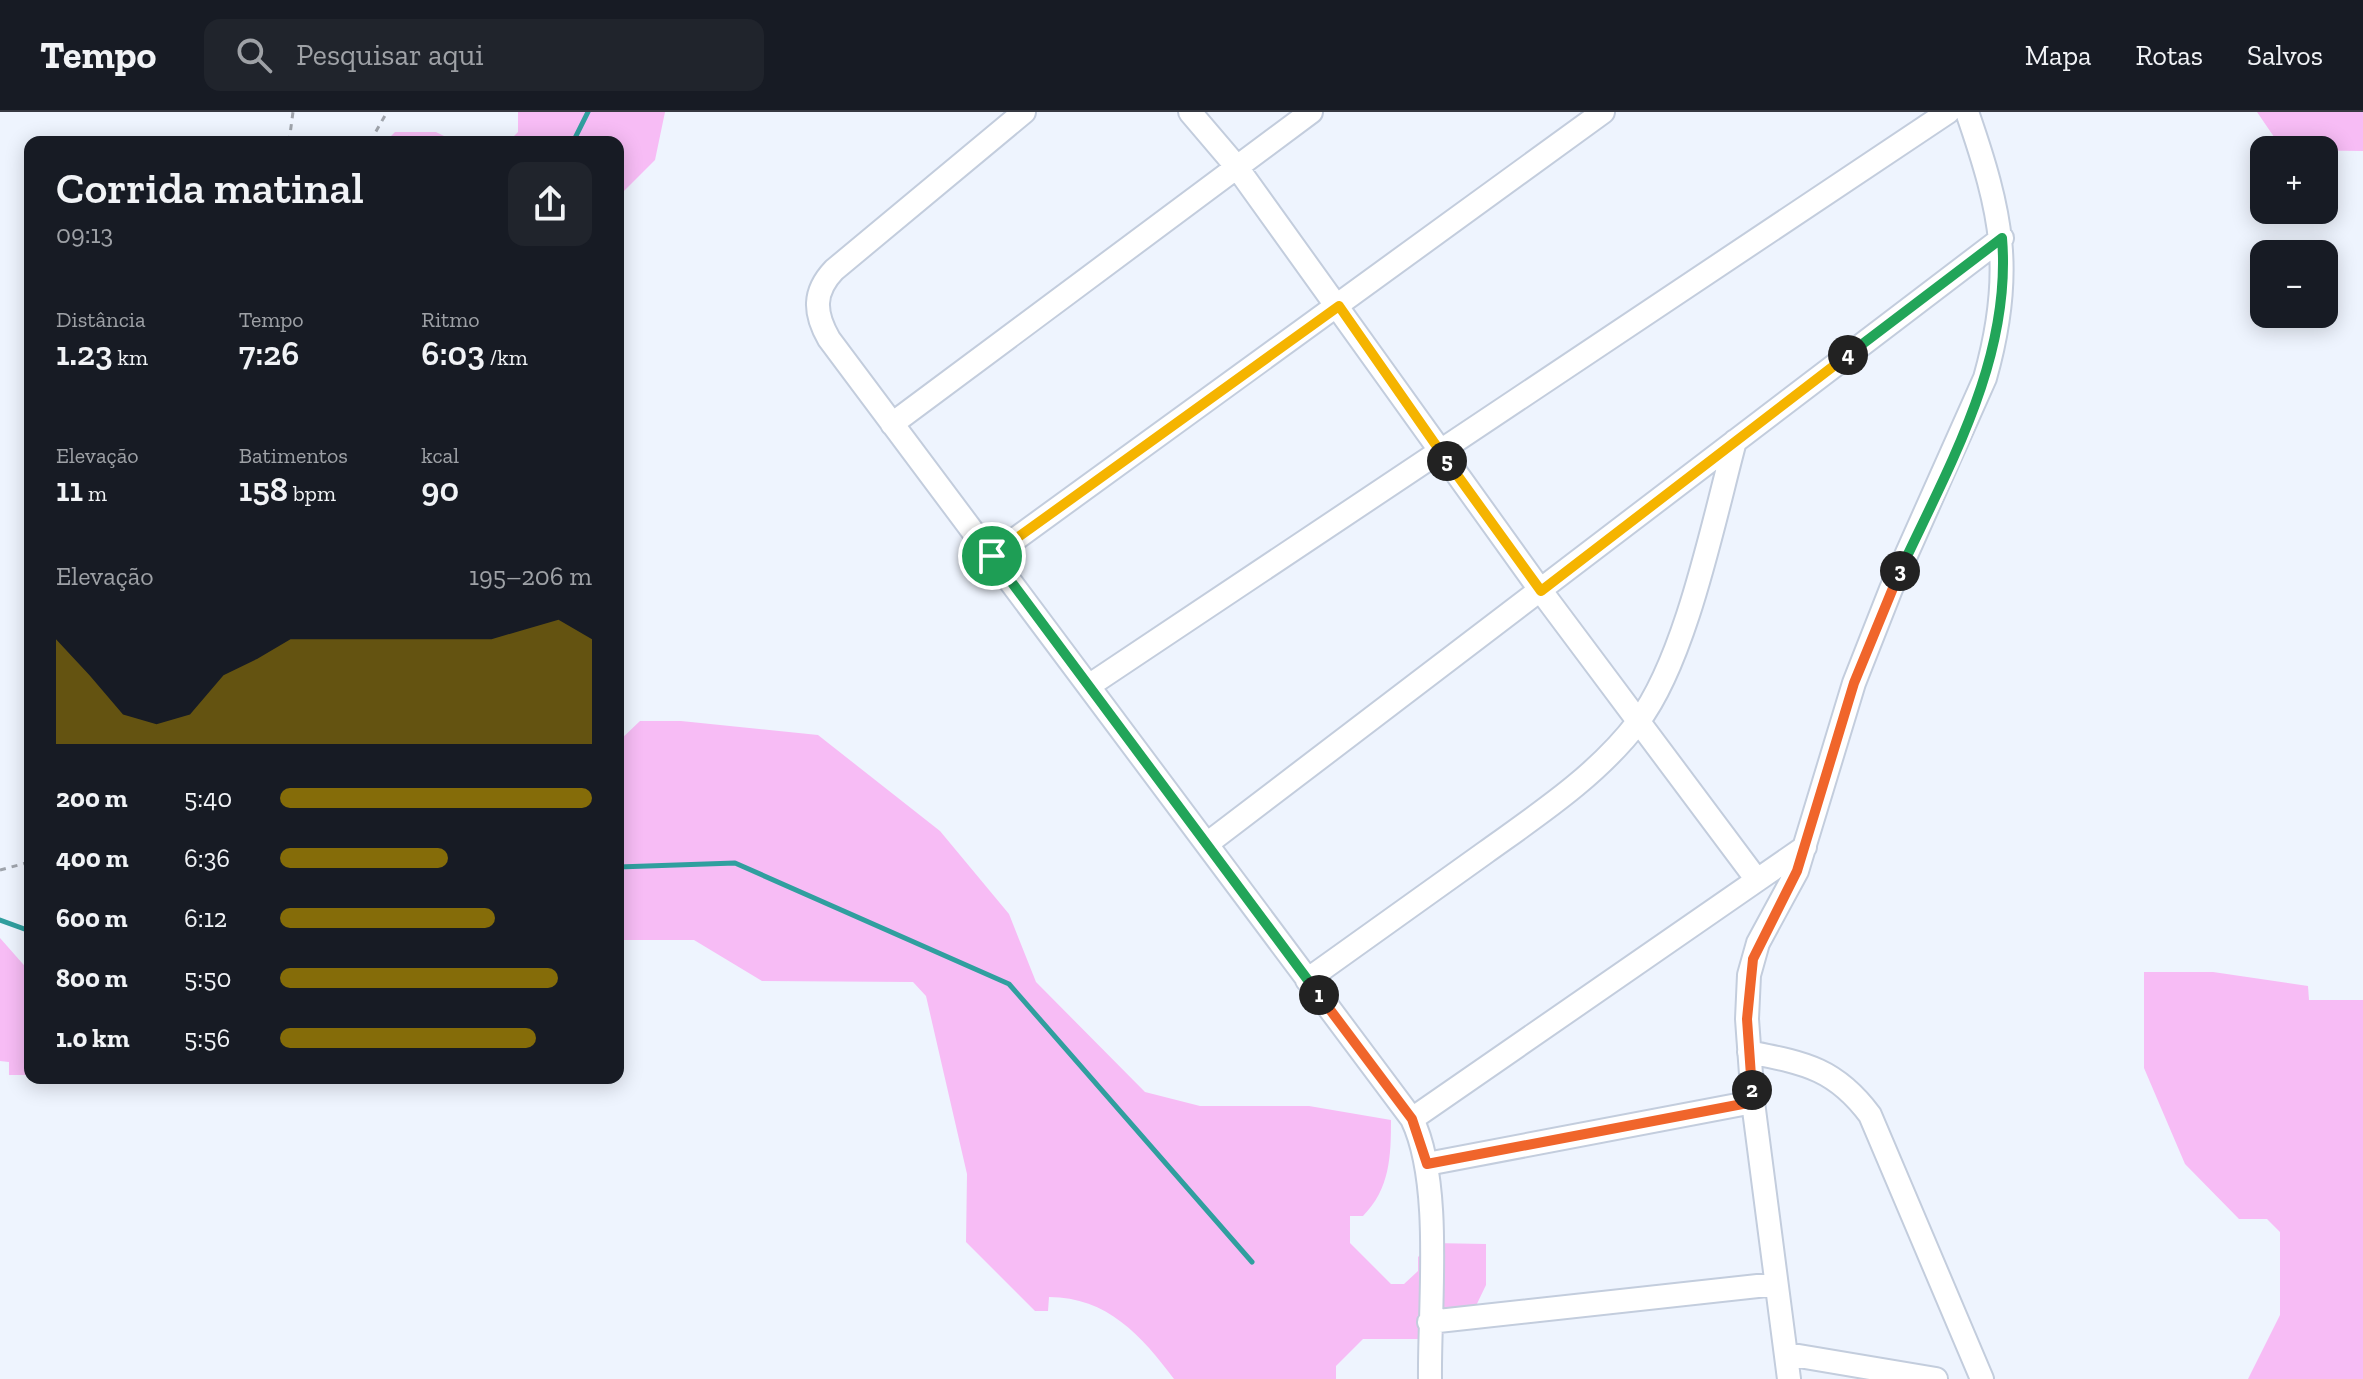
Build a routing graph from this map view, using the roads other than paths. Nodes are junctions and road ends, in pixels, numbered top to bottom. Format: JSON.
{"nodes":[{"id":1,"x":1024,"y":112,"type":"edge"},
{"id":2,"x":1190,"y":112,"type":"edge"},
{"id":3,"x":1311,"y":112,"type":"edge"},
{"id":4,"x":1603,"y":112,"type":"edge"},
{"id":5,"x":1948,"y":112,"type":"edge"},
{"id":6,"x":1967,"y":112,"type":"edge"},
{"id":7,"x":1236,"y":166,"type":"junction"},
{"id":8,"x":2002,"y":238,"type":"junction"},
{"id":9,"x":1339,"y":306,"type":"junction"},
{"id":10,"x":892,"y":424,"type":"junction"},
{"id":11,"x":1735,"y":441,"type":"junction"},
{"id":12,"x":1440,"y":451,"type":"junction"},
{"id":13,"x":992,"y":556,"type":"junction"},
{"id":14,"x":1541,"y":591,"type":"junction"},
{"id":15,"x":1090,"y":685,"type":"junction"},
{"id":16,"x":1640,"y":720,"type":"junction"},
{"id":17,"x":1208,"y":843,"type":"junction"},
{"id":18,"x":1805,"y":847,"type":"junction"},
{"id":19,"x":1757,"y":880,"type":"junction"},
{"id":20,"x":1307,"y":980,"type":"junction"},
{"id":21,"x":1749,"y":1052,"type":"junction"},
{"id":22,"x":1753,"y":1102,"type":"junction"},
{"id":23,"x":1412,"y":1119,"type":"junction"},
{"id":24,"x":1427,"y":1164,"type":"junction"},
{"id":25,"x":1776,"y":1284,"type":"junction"},
{"id":26,"x":1429,"y":1322,"type":"junction"},
{"id":27,"x":1787,"y":1354,"type":"junction"},
{"id":28,"x":1430,"y":1379,"type":"edge"},
{"id":29,"x":1789,"y":1379,"type":"edge"},
{"id":30,"x":1936,"y":1379,"type":"edge"},
{"id":31,"x":1982,"y":1379,"type":"edge"}],
"edges":[{"from":1,"to":10,"type":"street"},
{"from":2,"to":7,"type":"street"},
{"from":3,"to":7,"type":"street"},
{"from":4,"to":9,"type":"street"},
{"from":5,"to":12,"type":"street"},
{"from":6,"to":8,"type":"street"},
{"from":7,"to":9,"type":"street"},
{"from":7,"to":10,"type":"street"},
{"from":8,"to":11,"type":"street"},
{"from":8,"to":18,"type":"street"},
{"from":9,"to":12,"type":"street"},
{"from":9,"to":13,"type":"street"},
{"from":10,"to":13,"type":"street"},
{"from":11,"to":14,"type":"street"},
{"from":11,"to":16,"type":"street"},
{"from":12,"to":14,"type":"street"},
{"from":12,"to":15,"type":"street"},
{"from":13,"to":15,"type":"street"},
{"from":14,"to":16,"type":"street"},
{"from":14,"to":17,"type":"street"},
{"from":15,"to":17,"type":"street"},
{"from":16,"to":19,"type":"street"},
{"from":16,"to":20,"type":"street"},
{"from":17,"to":20,"type":"street"},
{"from":18,"to":19,"type":"street"},
{"from":18,"to":21,"type":"street"},
{"from":19,"to":23,"type":"street"},
{"from":20,"to":23,"type":"street"},
{"from":21,"to":22,"type":"street"},
{"from":21,"to":31,"type":"street"},
{"from":22,"to":24,"type":"street"},
{"from":22,"to":25,"type":"street"},
{"from":23,"to":24,"type":"street"},
{"from":24,"to":26,"type":"street"},
{"from":25,"to":26,"type":"street"},
{"from":25,"to":27,"type":"street"},
{"from":26,"to":28,"type":"street"},
{"from":27,"to":29,"type":"street"},
{"from":27,"to":30,"type":"street"}]}
